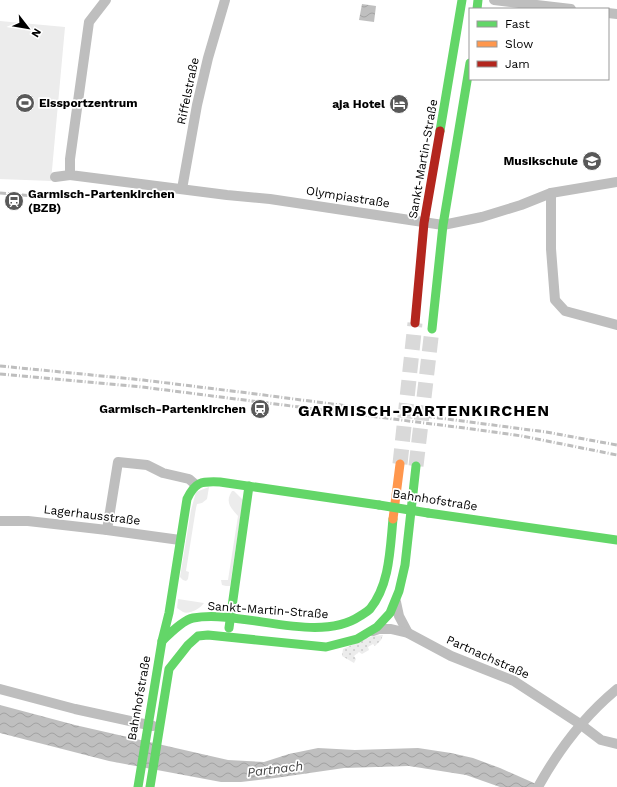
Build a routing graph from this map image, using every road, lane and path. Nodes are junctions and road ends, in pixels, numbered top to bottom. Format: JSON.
{"nodes":[{"id":1,"x":106,"y":0,"type":"edge"},
{"id":2,"x":225,"y":0,"type":"edge"},
{"id":3,"x":462,"y":0,"type":"edge"},
{"id":4,"x":494,"y":0,"type":"edge"},
{"id":5,"x":562,"y":8,"type":"edge"},
{"id":6,"x":469,"y":69,"type":"edge"},
{"id":7,"x":70,"y":176,"type":"junction"},
{"id":8,"x":55,"y":177,"type":"dead end"},
{"id":9,"x":617,"y":182,"type":"edge"},
{"id":10,"x":182,"y":189,"type":"junction"},
{"id":11,"x":551,"y":193,"type":"junction"},
{"id":12,"x":424,"y":223,"type":"junction"},
{"id":13,"x":443,"y":225,"type":"junction"},
{"id":14,"x":415,"y":323,"type":"tunnel mouth"},
{"id":15,"x":617,"y":325,"type":"edge"},
{"id":16,"x":432,"y":329,"type":"tunnel mouth"},
{"id":17,"x":400,"y":464,"type":"tunnel mouth"},
{"id":18,"x":416,"y":466,"type":"tunnel mouth"},
{"id":19,"x":196,"y":484,"type":"junction"},
{"id":20,"x":249,"y":486,"type":"junction"},
{"id":21,"x":0,"y":521,"type":"edge"},
{"id":22,"x":107,"y":530,"type":"junction"},
{"id":23,"x":180,"y":540,"type":"junction"},
{"id":24,"x":617,"y":540,"type":"edge"},
{"id":25,"x":396,"y":602,"type":"junction"},
{"id":26,"x":169,"y":613,"type":"junction"},
{"id":27,"x":230,"y":618,"type":"junction"},
{"id":28,"x":180,"y":625,"type":"junction"},
{"id":29,"x":372,"y":631,"type":"junction"},
{"id":30,"x":408,"y":633,"type":"junction"},
{"id":31,"x":198,"y":636,"type":"junction"},
{"id":32,"x":228,"y":637,"type":"junction"},
{"id":33,"x":162,"y":641,"type":"junction"},
{"id":34,"x":0,"y":689,"type":"edge"},
{"id":35,"x":617,"y":689,"type":"edge"},
{"id":36,"x":580,"y":724,"type":"junction"},
{"id":37,"x":148,"y":725,"type":"junction"},
{"id":38,"x":159,"y":728,"type":"junction"},
{"id":39,"x":617,"y":744,"type":"edge"},
{"id":40,"x":138,"y":787,"type":"edge"},
{"id":41,"x":150,"y":787,"type":"edge"},
{"id":42,"x":538,"y":787,"type":"edge"}],
"edges":[{"from":1,"to":7,"type":"street"},
{"from":2,"to":10,"type":"street","name":"Riffelstraße"},
{"from":3,"to":12,"type":"main road","name":"Sankt-Martin-Straße"},
{"from":4,"to":5,"type":"street"},
{"from":6,"to":13,"type":"main road"},
{"from":7,"to":8,"type":"street","name":"Olympiastraße"},
{"from":7,"to":10,"type":"street","name":"Olympiastraße"},
{"from":9,"to":11,"type":"street","name":"Olympiastraße"},
{"from":10,"to":12,"type":"street","name":"Olympiastraße"},
{"from":11,"to":13,"type":"street","name":"Olympiastraße"},
{"from":11,"to":15,"type":"street"},
{"from":12,"to":13,"type":"street","name":"Olympiastraße"},
{"from":12,"to":14,"type":"main road","name":"Sankt-Martin-Straße"},
{"from":13,"to":16,"type":"main road"},
{"from":17,"to":27,"type":"main road","name":"Sankt-Martin-Straße"},
{"from":18,"to":25,"type":"main road"},
{"from":19,"to":20,"type":"main road","name":"Bahnhofstraße"},
{"from":19,"to":22,"type":"street","name":"Bahnhofstraße"},
{"from":19,"to":23,"type":"main road","name":"Bahnhofstraße"},
{"from":20,"to":24,"type":"main road","name":"Bahnhofstraße","bridge":true},
{"from":20,"to":27,"type":"main road"},
{"from":21,"to":22,"type":"street","name":"Lagerhausstraße"},
{"from":22,"to":23,"type":"street","name":"Lagerhausstraße"},
{"from":23,"to":26,"type":"main road","name":"Bahnhofstraße"},
{"from":25,"to":29,"type":"main road"},
{"from":25,"to":30,"type":"street"},
{"from":26,"to":28,"type":"main road"},
{"from":26,"to":33,"type":"main road","name":"Bahnhofstraße"},
{"from":27,"to":28,"type":"main road","name":"Sankt-Martin-Straße"},
{"from":27,"to":32,"type":"main road"},
{"from":28,"to":31,"type":"main road"},
{"from":28,"to":33,"type":"main road","name":"Sankt-Martin-Straße"},
{"from":29,"to":30,"type":"street","name":"Partnachstraße"},
{"from":29,"to":32,"type":"main road"},
{"from":30,"to":36,"type":"street","name":"Partnachstraße"},
{"from":31,"to":32,"type":"main road"},
{"from":31,"to":38,"type":"main road","name":"Bahnhofstraße"},
{"from":33,"to":37,"type":"main road","name":"Bahnhofstraße"},
{"from":34,"to":37,"type":"street"},
{"from":35,"to":36,"type":"street"},
{"from":36,"to":39,"type":"street","name":"Partnachstraße"},
{"from":36,"to":42,"type":"street"},
{"from":37,"to":38,"type":"street"},
{"from":37,"to":40,"type":"main road","name":"Bahnhofstraße"},
{"from":38,"to":41,"type":"main road","name":"Bahnhofstraße"}]}
